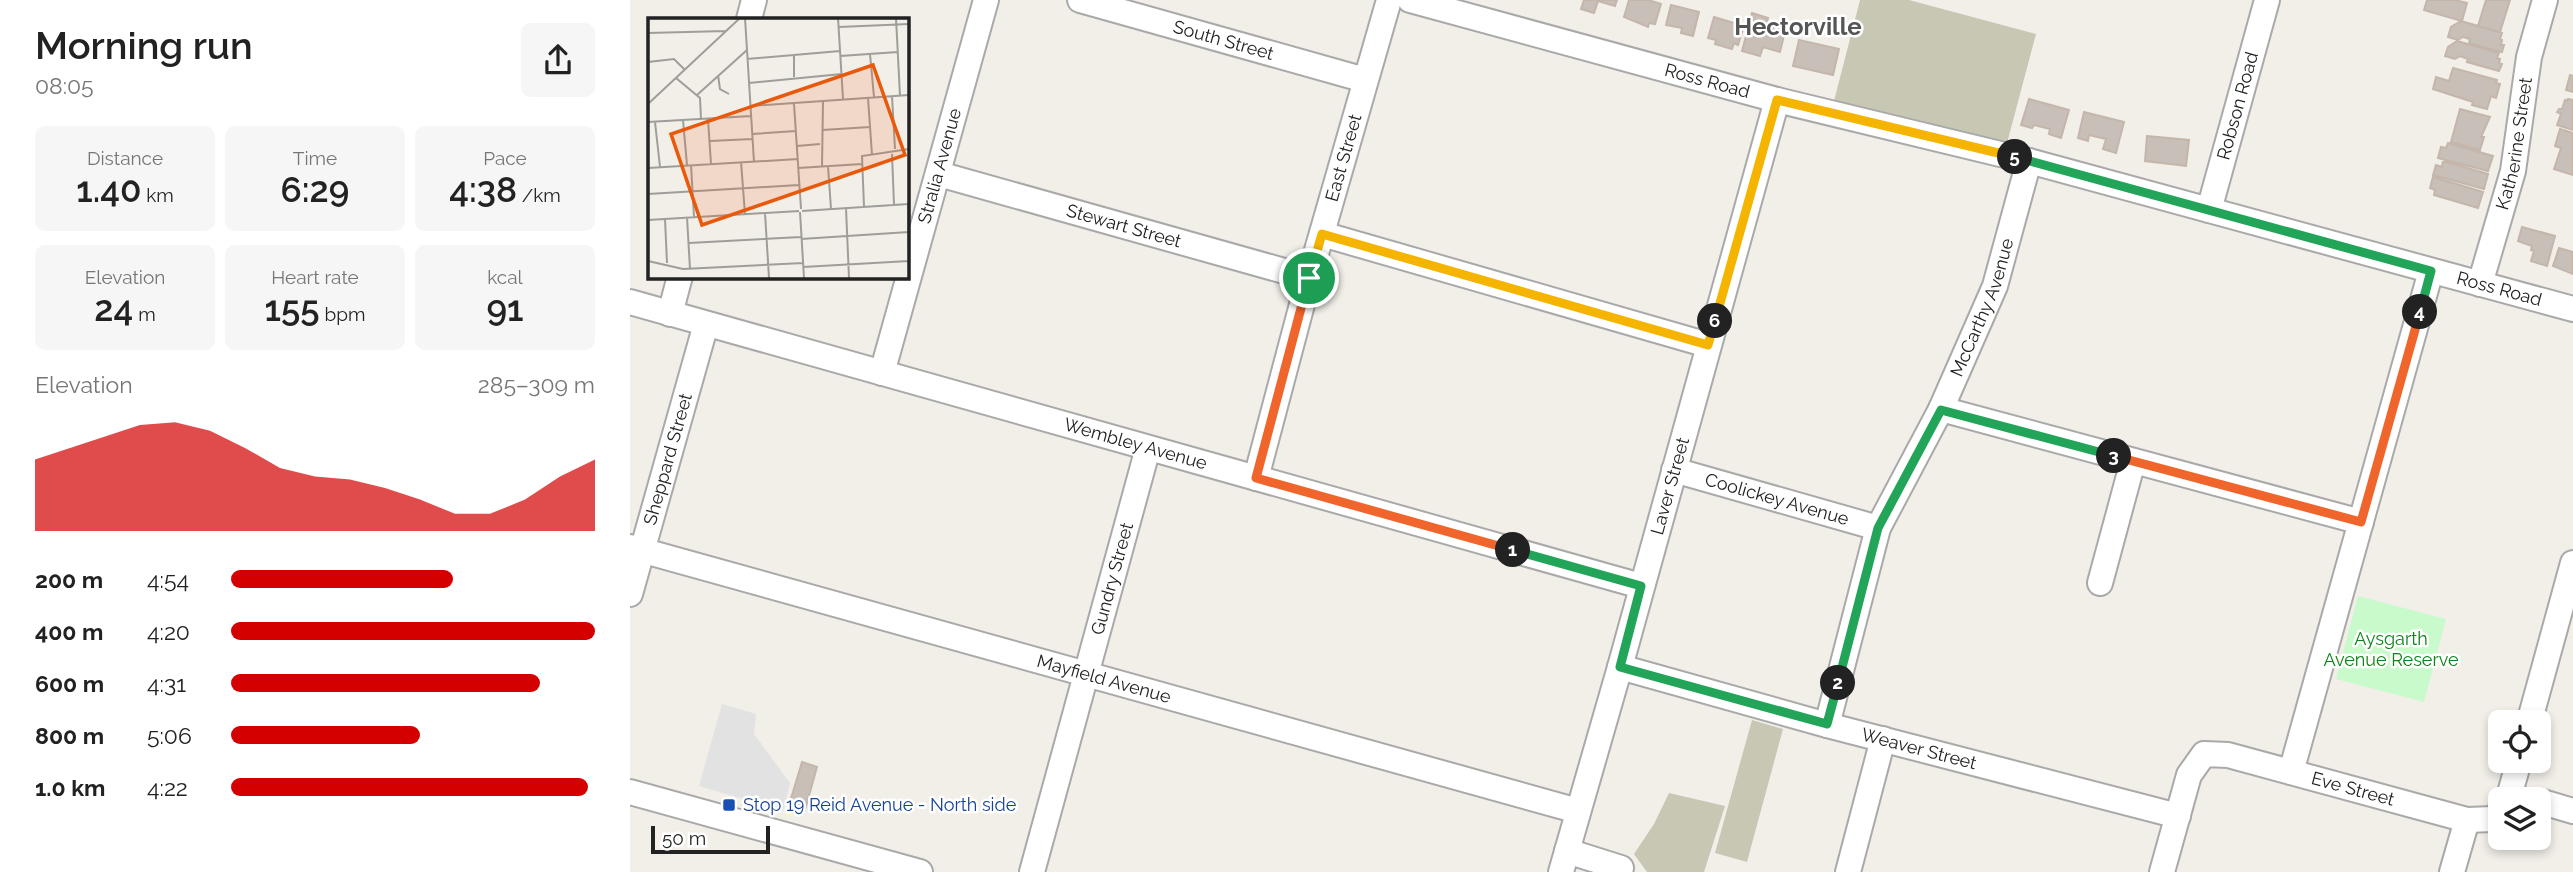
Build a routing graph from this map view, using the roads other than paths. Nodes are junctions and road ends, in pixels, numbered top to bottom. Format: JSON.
{"nodes":[{"id":1,"x":754,"y":0,"type":"edge"},
{"id":2,"x":986,"y":0,"type":"edge"},
{"id":3,"x":1080,"y":0,"type":"edge"},
{"id":4,"x":1389,"y":0,"type":"edge"},
{"id":5,"x":1410,"y":0,"type":"edge"},
{"id":6,"x":2267,"y":0,"type":"edge"},
{"id":7,"x":2545,"y":0,"type":"edge"},
{"id":8,"x":749,"y":18,"type":"edge"},
{"id":9,"x":1365,"y":80,"type":"junction"},
{"id":10,"x":1777,"y":100,"type":"junction"},
{"id":11,"x":2029,"y":161,"type":"junction"},
{"id":12,"x":939,"y":174,"type":"junction"},
{"id":13,"x":2209,"y":210,"type":"junction"},
{"id":14,"x":1322,"y":234,"type":"junction"},
{"id":15,"x":2431,"y":271,"type":"junction"},
{"id":16,"x":679,"y":278,"type":"edge"},
{"id":17,"x":1309,"y":278,"type":"junction"},
{"id":18,"x":2480,"y":284,"type":"junction"},
{"id":19,"x":630,"y":302,"type":"edge"},
{"id":20,"x":2573,"y":309,"type":"edge"},
{"id":21,"x":670,"y":314,"type":"junction"},
{"id":22,"x":706,"y":324,"type":"junction"},
{"id":23,"x":1708,"y":345,"type":"junction"},
{"id":24,"x":882,"y":373,"type":"junction"},
{"id":25,"x":1941,"y":410,"type":"junction"},
{"id":26,"x":1148,"y":448,"type":"junction"},
{"id":27,"x":2133,"y":461,"type":"junction"},
{"id":28,"x":1674,"y":470,"type":"junction"},
{"id":29,"x":1256,"y":478,"type":"junction"},
{"id":30,"x":2361,"y":522,"type":"junction"},
{"id":31,"x":1878,"y":528,"type":"junction"},
{"id":32,"x":636,"y":548,"type":"edge"},
{"id":33,"x":2573,"y":563,"type":"edge"},
{"id":34,"x":2100,"y":583,"type":"dead end"},
{"id":35,"x":1641,"y":586,"type":"junction"},
{"id":36,"x":630,"y":594,"type":"edge"},
{"id":37,"x":1620,"y":667,"type":"junction"},
{"id":38,"x":1085,"y":673,"type":"junction"},
{"id":39,"x":2533,"y":710,"type":"edge"},
{"id":40,"x":1827,"y":724,"type":"junction"},
{"id":41,"x":1884,"y":739,"type":"junction"},
{"id":42,"x":2291,"y":772,"type":"junction"},
{"id":43,"x":630,"y":792,"type":"edge"},
{"id":44,"x":2551,"y":805,"type":"edge"},
{"id":45,"x":1578,"y":811,"type":"junction"},
{"id":46,"x":2573,"y":811,"type":"edge"},
{"id":47,"x":2178,"y":816,"type":"junction"},
{"id":48,"x":2488,"y":818,"type":"edge"},
{"id":49,"x":2467,"y":820,"type":"junction"},
{"id":50,"x":1564,"y":861,"type":"edge"},
{"id":51,"x":1621,"y":868,"type":"dead end"},
{"id":52,"x":920,"y":872,"type":"edge"},
{"id":53,"x":1032,"y":872,"type":"edge"},
{"id":54,"x":1848,"y":872,"type":"edge"},
{"id":55,"x":2162,"y":872,"type":"edge"},
{"id":56,"x":2452,"y":872,"type":"edge"}],
"edges":[{"from":1,"to":8,"type":"street"},
{"from":2,"to":12,"type":"street","name":"Stralia Avenue"},
{"from":3,"to":9,"type":"street","name":"South Street"},
{"from":4,"to":9,"type":"street","name":"East Street"},
{"from":5,"to":10,"type":"street","name":"Ross Road"},
{"from":6,"to":13,"type":"street","name":"Robson Road"},
{"from":7,"to":18,"type":"street","name":"Katherine Street"},
{"from":9,"to":14,"type":"street","name":"East Street"},
{"from":10,"to":11,"type":"street","name":"Ross Road"},
{"from":10,"to":23,"type":"street","name":"Laver Street"},
{"from":11,"to":13,"type":"street","name":"Ross Road"},
{"from":11,"to":25,"type":"street","name":"McCarthy Avenue"},
{"from":12,"to":17,"type":"street","name":"Stewart Street"},
{"from":12,"to":24,"type":"street","name":"Stralia Avenue"},
{"from":13,"to":15,"type":"street","name":"Ross Road"},
{"from":14,"to":17,"type":"street","name":"East Street"},
{"from":14,"to":23,"type":"street"},
{"from":15,"to":18,"type":"street","name":"Ross Road"},
{"from":15,"to":30,"type":"street"},
{"from":16,"to":21,"type":"street"},
{"from":17,"to":29,"type":"street","name":"East Street"},
{"from":18,"to":20,"type":"street","name":"Ross Road"},
{"from":19,"to":21,"type":"street","name":"Wembley Avenue"},
{"from":21,"to":22,"type":"street","name":"Wembley Avenue"},
{"from":22,"to":24,"type":"street","name":"Wembley Avenue"},
{"from":22,"to":32,"type":"street","name":"Sheppard Street"},
{"from":23,"to":28,"type":"street","name":"Laver Street"},
{"from":24,"to":26,"type":"street","name":"Wembley Avenue"},
{"from":25,"to":27,"type":"street"},
{"from":25,"to":31,"type":"street","name":"McCarthy Avenue"},
{"from":26,"to":29,"type":"street","name":"Wembley Avenue"},
{"from":26,"to":38,"type":"street","name":"Gundry Street"},
{"from":27,"to":30,"type":"street"},
{"from":27,"to":34,"type":"street"},
{"from":28,"to":31,"type":"street","name":"Coolickey Avenue"},
{"from":28,"to":35,"type":"street","name":"Laver Street"},
{"from":29,"to":35,"type":"street","name":"Wembley Avenue"},
{"from":30,"to":42,"type":"street"},
{"from":31,"to":40,"type":"street","name":"McCarthy Avenue"},
{"from":32,"to":36,"type":"street","name":"Sheppard Street"},
{"from":32,"to":38,"type":"street","name":"Mayfield Avenue"},
{"from":33,"to":39,"type":"street"},
{"from":35,"to":37,"type":"street","name":"Laver Street"},
{"from":37,"to":40,"type":"street","name":"Weaver Street"},
{"from":37,"to":45,"type":"street","name":"Laver Street"},
{"from":38,"to":45,"type":"street","name":"Mayfield Avenue"},
{"from":38,"to":53,"type":"street","name":"Gundry Street"},
{"from":40,"to":41,"type":"street","name":"Weaver Street"},
{"from":41,"to":47,"type":"street","name":"Weaver Street"},
{"from":41,"to":54,"type":"street"},
{"from":42,"to":47,"type":"street","name":"Eve Street"},
{"from":42,"to":49,"type":"street","name":"Eve Street"},
{"from":43,"to":52,"type":"street"},
{"from":44,"to":46,"type":"street"},
{"from":45,"to":50,"type":"street","name":"Laver Street"},
{"from":47,"to":55,"type":"street"},
{"from":48,"to":49,"type":"street","name":"Eve Street"},
{"from":49,"to":56,"type":"street"},
{"from":50,"to":51,"type":"street"}]}
